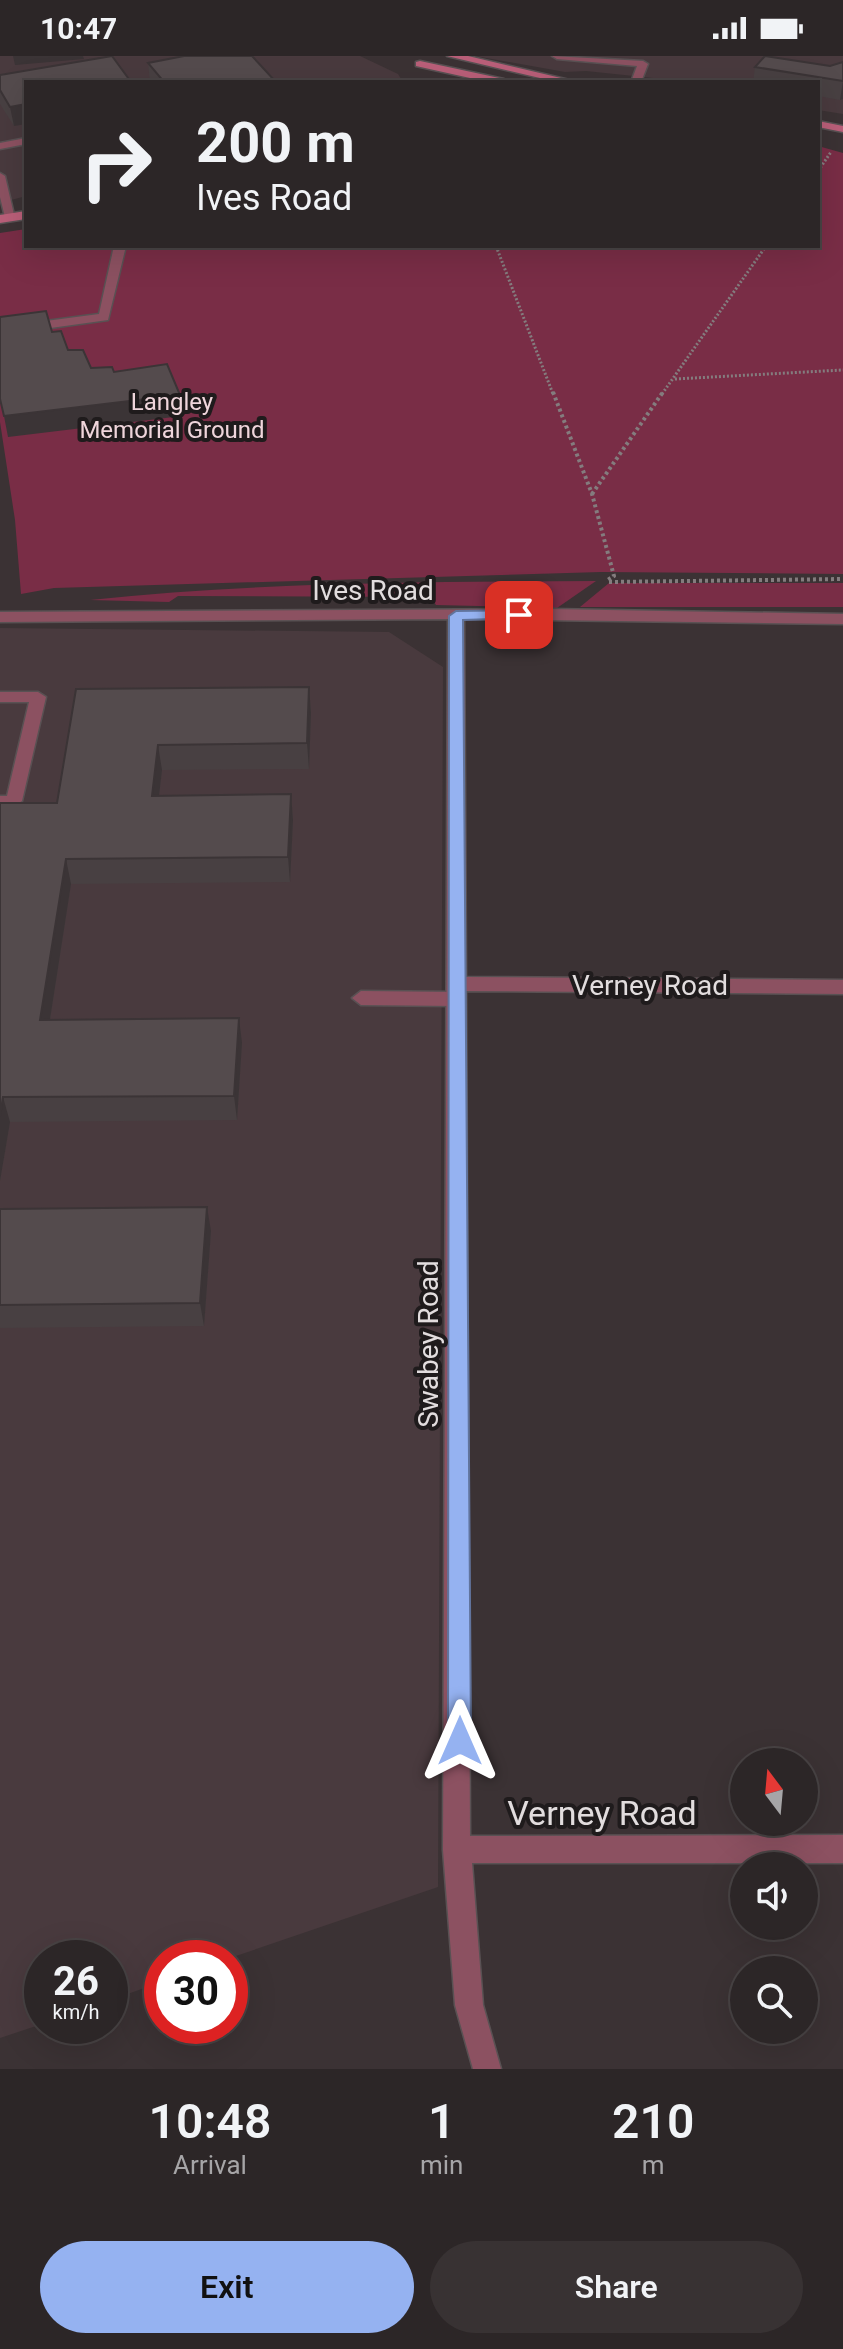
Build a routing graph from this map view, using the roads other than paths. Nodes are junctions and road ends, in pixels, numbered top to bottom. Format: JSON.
{"nodes":[{"id":1,"x":407,"y":56,"type":"edge"},
{"id":2,"x":453,"y":56,"type":"edge"},
{"id":3,"x":557,"y":56,"type":"edge"},
{"id":4,"x":420,"y":64,"type":"junction"},
{"id":5,"x":508,"y":69,"type":"junction"},
{"id":6,"x":434,"y":80,"type":"edge"},
{"id":7,"x":485,"y":80,"type":"edge"},
{"id":8,"x":514,"y":80,"type":"edge"},
{"id":9,"x":562,"y":80,"type":"edge"},
{"id":10,"x":637,"y":80,"type":"edge"},
{"id":11,"x":820,"y":124,"type":"edge"},
{"id":12,"x":843,"y":129,"type":"edge"},
{"id":13,"x":24,"y":141,"type":"edge"},
{"id":14,"x":0,"y":146,"type":"edge"},
{"id":15,"x":0,"y":176,"type":"edge"},
{"id":16,"x":6,"y":218,"type":"edge"},
{"id":17,"x":120,"y":248,"type":"edge"},
{"id":18,"x":0,"y":331,"type":"edge"},
{"id":19,"x":456,"y":616,"type":"junction"},
{"id":20,"x":0,"y":617,"type":"edge"},
{"id":21,"x":843,"y":619,"type":"edge"},
{"id":22,"x":0,"y":697,"type":"edge"},
{"id":23,"x":0,"y":801,"type":"edge"},
{"id":24,"x":843,"y":987,"type":"edge"},
{"id":25,"x":456,"y":991,"type":"junction"},
{"id":26,"x":361,"y":998,"type":"dead end"},
{"id":27,"x":843,"y":1849,"type":"edge"},
{"id":28,"x":457,"y":1850,"type":"junction"},
{"id":29,"x":487,"y":2069,"type":"edge"}],
"edges":[{"from":1,"to":4,"type":"main road"},
{"from":2,"to":5,"type":"main road"},
{"from":3,"to":10,"type":"lane"},
{"from":4,"to":6,"type":"main road"},
{"from":4,"to":7,"type":"main road"},
{"from":5,"to":7,"type":"main road"},
{"from":5,"to":8,"type":"main road"},
{"from":5,"to":9,"type":"main road"},
{"from":11,"to":12,"type":"main road"},
{"from":13,"to":14,"type":"lane"},
{"from":15,"to":16,"type":"lane"},
{"from":17,"to":18,"type":"lane"},
{"from":19,"to":20,"type":"street","name":"Ives Road"},
{"from":19,"to":21,"type":"street","name":"Ives Road"},
{"from":19,"to":25,"type":"street","name":"Swabey Road"},
{"from":22,"to":23,"type":"lane"},
{"from":24,"to":25,"type":"street","name":"Verney Road"},
{"from":25,"to":26,"type":"lane"},
{"from":25,"to":28,"type":"street","name":"Swabey Road"},
{"from":27,"to":28,"type":"street","name":"Verney Road"},
{"from":28,"to":29,"type":"street","name":"Swabey Road"}]}
